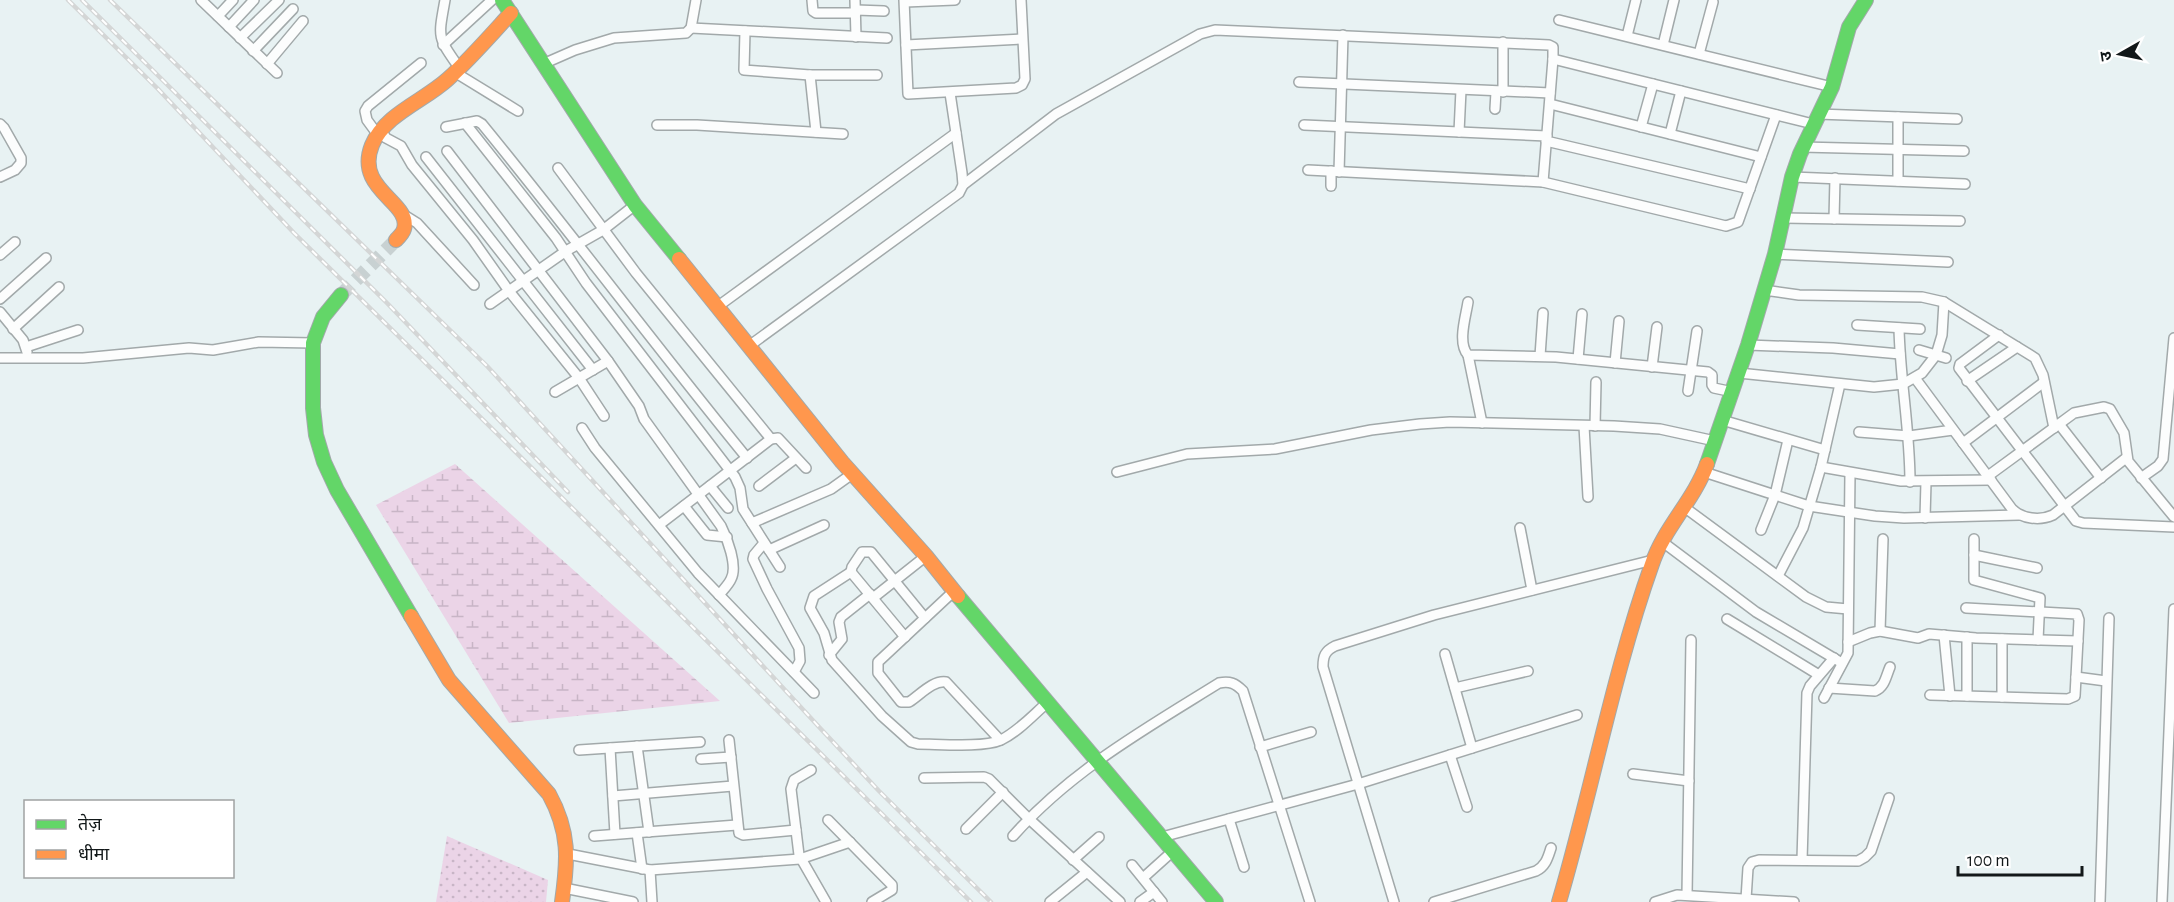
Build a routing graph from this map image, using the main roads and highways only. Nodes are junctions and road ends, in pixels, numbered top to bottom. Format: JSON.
{"nodes":[{"id":1,"x":1866,"y":0,"type":"edge"},
{"id":2,"x":504,"y":4,"type":"edge"},
{"id":3,"x":396,"y":240,"type":"tunnel mouth"},
{"id":4,"x":341,"y":295,"type":"tunnel mouth"},
{"id":5,"x":563,"y":895,"type":"edge"},
{"id":6,"x":1216,"y":902,"type":"edge"},
{"id":7,"x":1559,"y":902,"type":"edge"}],
"edges":[{"from":1,"to":7,"type":"main road"},
{"from":2,"to":3,"type":"main road"},
{"from":2,"to":6,"type":"main road"},
{"from":4,"to":5,"type":"main road"}]}
